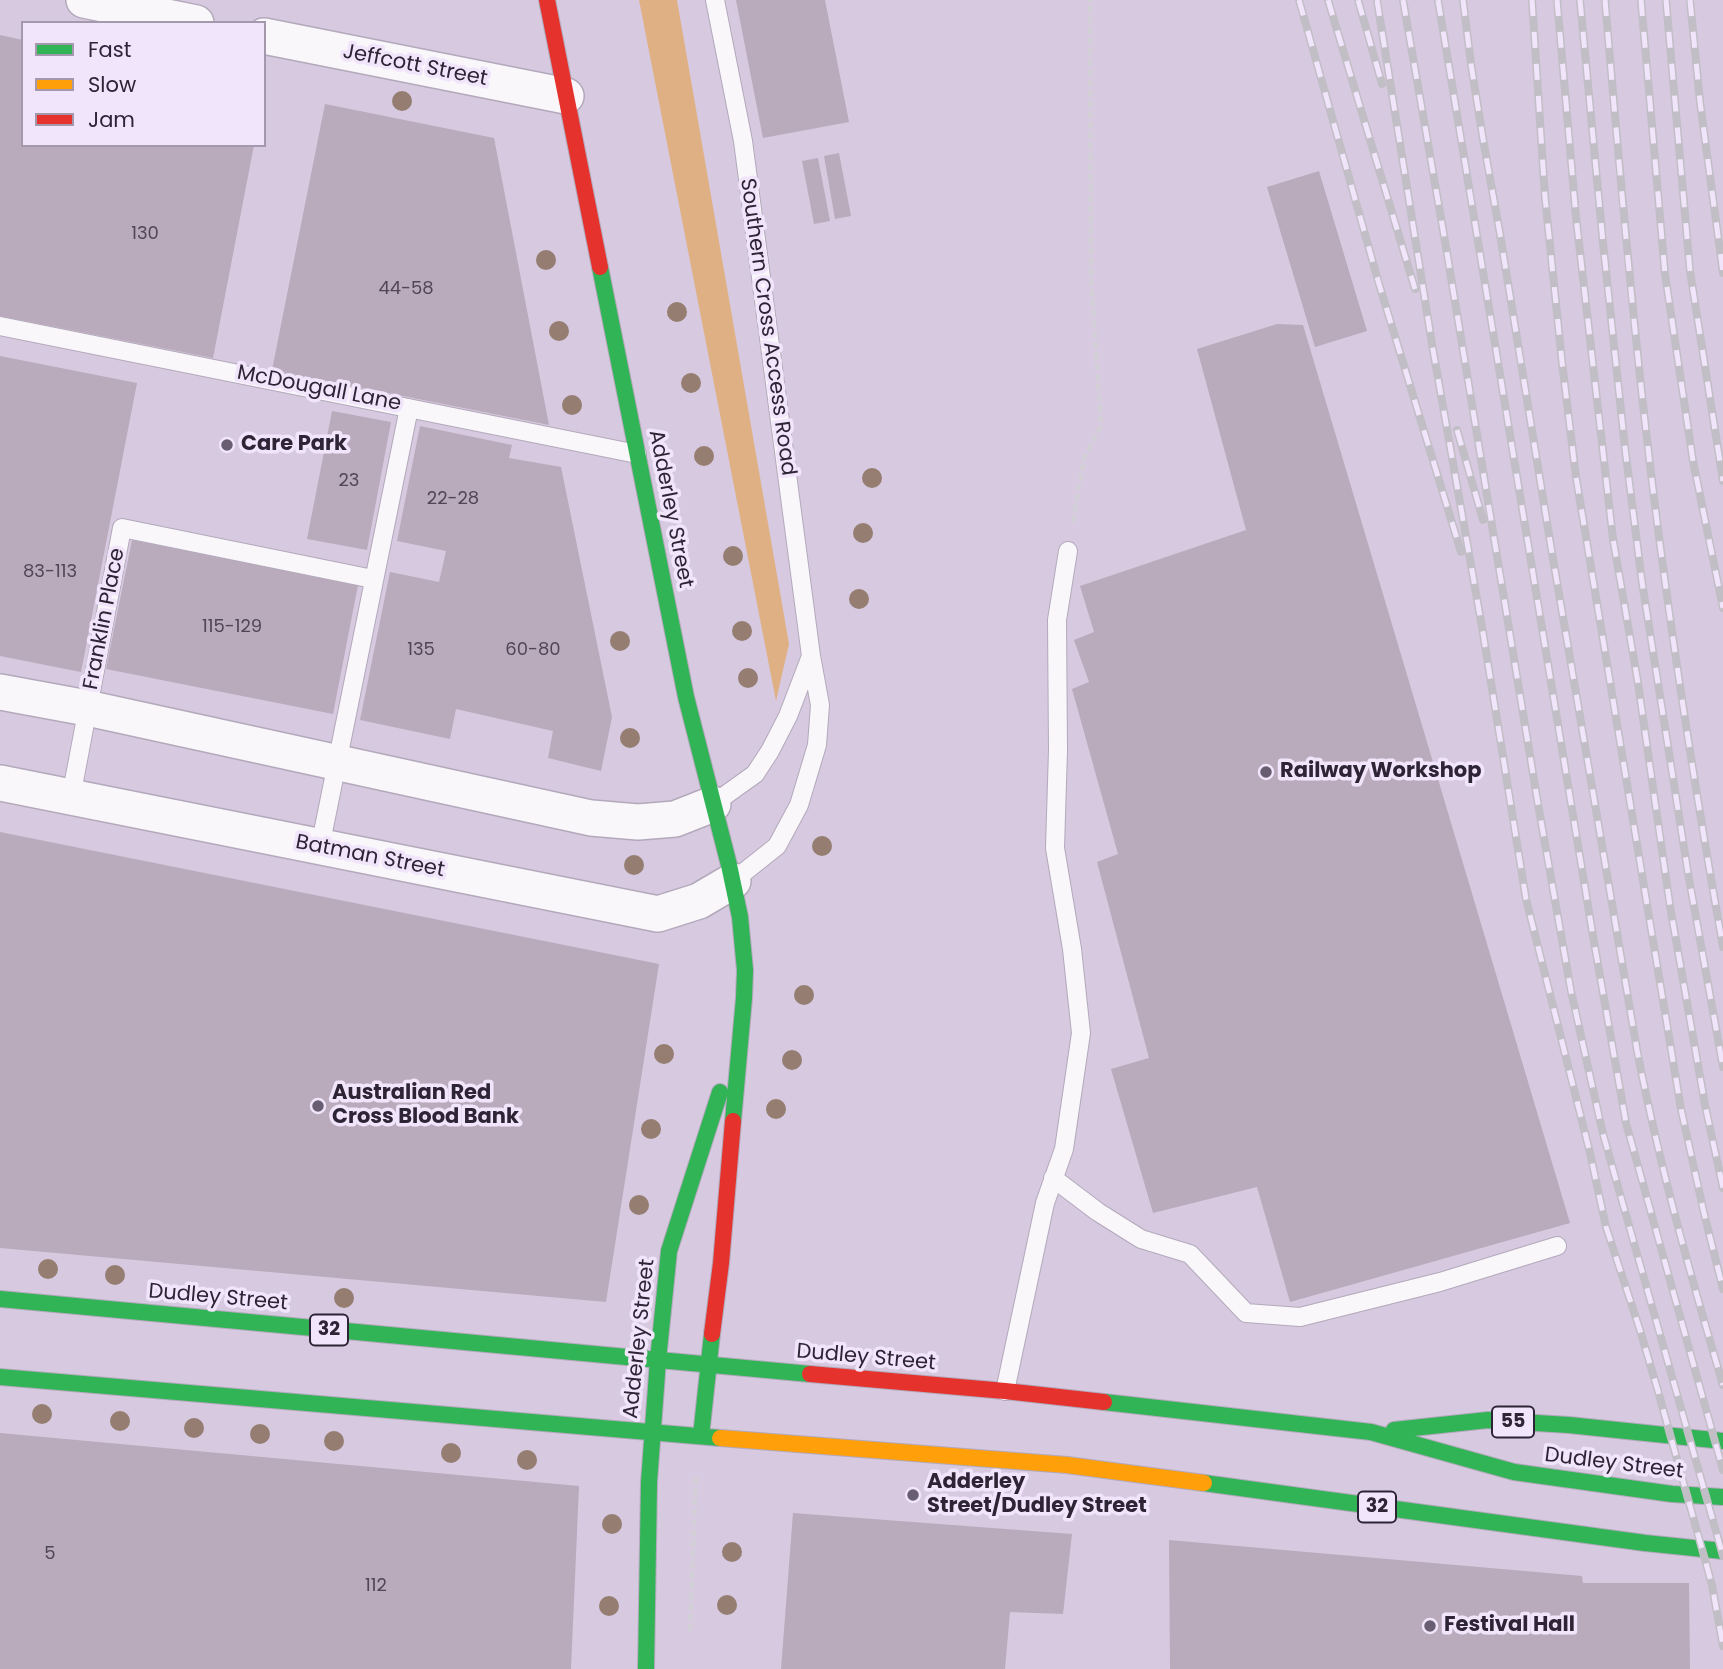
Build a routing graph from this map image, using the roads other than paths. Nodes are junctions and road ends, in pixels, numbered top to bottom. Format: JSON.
{"nodes":[{"id":1,"x":84,"y":0,"type":"edge"},
{"id":2,"x":547,"y":0,"type":"edge"},
{"id":3,"x":715,"y":0,"type":"edge"},
{"id":4,"x":186,"y":21,"type":"edge"},
{"id":5,"x":266,"y":36,"type":"edge"},
{"id":6,"x":566,"y":96,"type":"junction"},
{"id":7,"x":0,"y":326,"type":"edge"},
{"id":8,"x":410,"y":408,"type":"junction"},
{"id":9,"x":637,"y":454,"type":"junction"},
{"id":10,"x":1068,"y":551,"type":"road end"},
{"id":11,"x":373,"y":579,"type":"junction"},
{"id":12,"x":811,"y":656,"type":"junction"},
{"id":13,"x":0,"y":692,"type":"edge"},
{"id":14,"x":87,"y":708,"type":"junction"},
{"id":15,"x":338,"y":762,"type":"junction"},
{"id":16,"x":0,"y":783,"type":"edge"},
{"id":17,"x":71,"y":797,"type":"junction"},
{"id":18,"x":713,"y":804,"type":"junction"},
{"id":19,"x":320,"y":847,"type":"junction"},
{"id":20,"x":733,"y":881,"type":"junction"},
{"id":21,"x":741,"y":1025,"type":"junction"},
{"id":22,"x":1053,"y":1178,"type":"junction"},
{"id":23,"x":1557,"y":1245,"type":"dead end"},
{"id":24,"x":0,"y":1299,"type":"edge"},
{"id":25,"x":658,"y":1360,"type":"junction"},
{"id":26,"x":708,"y":1364,"type":"junction"},
{"id":27,"x":0,"y":1377,"type":"edge"},
{"id":28,"x":1005,"y":1391,"type":"junction"},
{"id":29,"x":652,"y":1432,"type":"junction"},
{"id":30,"x":1371,"y":1432,"type":"junction"},
{"id":31,"x":701,"y":1436,"type":"junction"},
{"id":32,"x":1723,"y":1441,"type":"edge"},
{"id":33,"x":1723,"y":1497,"type":"edge"},
{"id":34,"x":1723,"y":1550,"type":"edge"},
{"id":35,"x":646,"y":1669,"type":"edge"}],
"edges":[{"from":1,"to":4,"type":"street"},
{"from":2,"to":6,"type":"main road","name":"Adderley Street"},
{"from":3,"to":12,"type":"lane","name":"Southern Cross Access Road"},
{"from":5,"to":6,"type":"street","name":"Jeffcott Street"},
{"from":6,"to":9,"type":"main road","name":"Adderley Street"},
{"from":7,"to":8,"type":"lane","name":"McDougall Lane"},
{"from":8,"to":9,"type":"lane","name":"McDougall Lane"},
{"from":8,"to":11,"type":"lane"},
{"from":9,"to":18,"type":"main road","name":"Adderley Street"},
{"from":10,"to":22,"type":"lane"},
{"from":11,"to":14,"type":"lane","name":"Franklin Place"},
{"from":11,"to":15,"type":"lane"},
{"from":12,"to":18,"type":"lane","name":"Southern Cross Access Road"},
{"from":12,"to":20,"type":"lane","name":"Southern Cross Access Road"},
{"from":13,"to":14,"type":"street"},
{"from":14,"to":15,"type":"street"},
{"from":14,"to":17,"type":"lane","name":"Franklin Place"},
{"from":15,"to":18,"type":"street"},
{"from":15,"to":19,"type":"lane"},
{"from":16,"to":17,"type":"street","name":"Batman Street"},
{"from":17,"to":19,"type":"street","name":"Batman Street"},
{"from":18,"to":20,"type":"main road","name":"Adderley Street"},
{"from":19,"to":20,"type":"street","name":"Batman Street"},
{"from":20,"to":21,"type":"main road","name":"Adderley Street"},
{"from":21,"to":25,"type":"main road","name":"Adderley Street"},
{"from":21,"to":26,"type":"main road","name":"Adderley Street"},
{"from":22,"to":23,"type":"lane"},
{"from":22,"to":28,"type":"lane"},
{"from":24,"to":25,"type":"main road","name":"Dudley Street","number":"32"},
{"from":25,"to":26,"type":"main road","name":"Dudley Street","number":"32"},
{"from":25,"to":29,"type":"main road","name":"Adderley Street"},
{"from":26,"to":28,"type":"main road","name":"Dudley Street","number":"32"},
{"from":26,"to":31,"type":"main road","name":"Adderley Street"},
{"from":27,"to":29,"type":"main road","number":"32"},
{"from":28,"to":30,"type":"main road","name":"Dudley Street","number":"32"},
{"from":29,"to":31,"type":"main road","number":"32"},
{"from":29,"to":35,"type":"main road","name":"Adderley Street"},
{"from":30,"to":32,"type":"main road","number":"55"},
{"from":30,"to":33,"type":"main road","name":"Dudley Street","number":"32"},
{"from":31,"to":34,"type":"main road","number":"32"}]}
